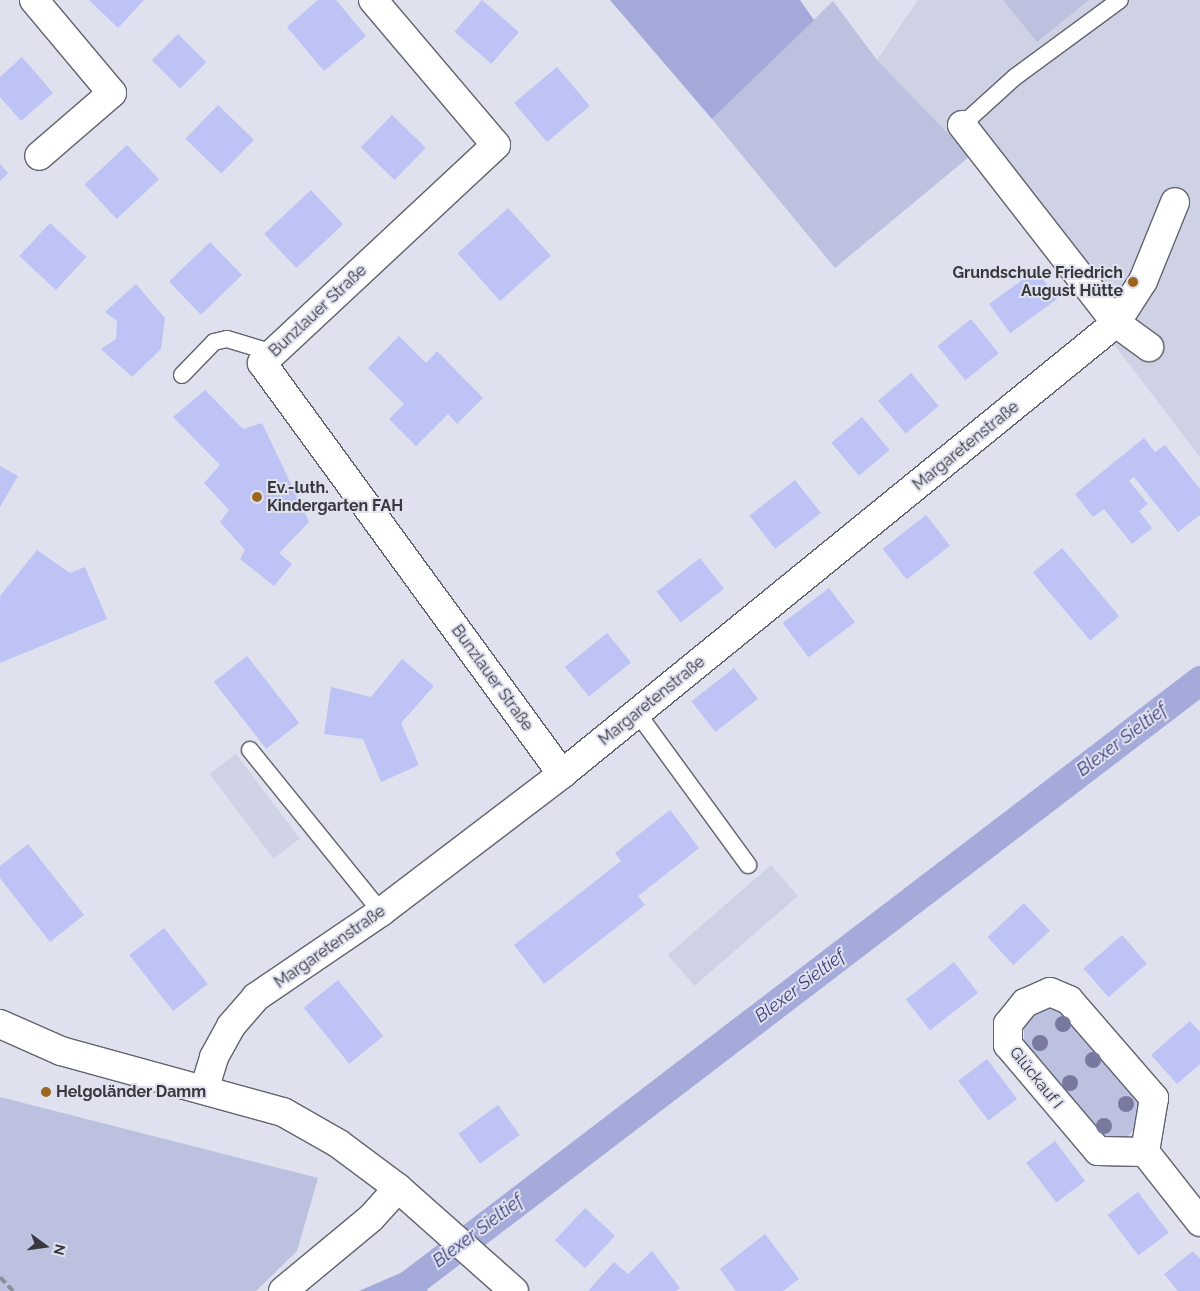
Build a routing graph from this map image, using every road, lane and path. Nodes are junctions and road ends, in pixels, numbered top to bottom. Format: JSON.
{"nodes":[{"id":1,"x":34,"y":0,"type":"edge"},
{"id":2,"x":373,"y":0,"type":"edge"},
{"id":3,"x":1120,"y":0,"type":"edge"},
{"id":4,"x":962,"y":125,"type":"joint"},
{"id":5,"x":39,"y":156,"type":"dead end"},
{"id":6,"x":1175,"y":202,"type":"dead end"},
{"id":7,"x":1116,"y":323,"type":"junction"},
{"id":8,"x":1149,"y":347,"type":"dead end"},
{"id":9,"x":274,"y":352,"type":"junction"},
{"id":10,"x":182,"y":375,"type":"dead end"},
{"id":11,"x":638,"y":714,"type":"junction"},
{"id":12,"x":250,"y":750,"type":"dead end"},
{"id":13,"x":562,"y":774,"type":"junction"},
{"id":14,"x":748,"y":865,"type":"dead end"},
{"id":15,"x":381,"y":912,"type":"junction"},
{"id":16,"x":0,"y":1024,"type":"edge"},
{"id":17,"x":205,"y":1087,"type":"junction"},
{"id":18,"x":1145,"y":1152,"type":"junction"},
{"id":19,"x":398,"y":1188,"type":"junction"},
{"id":20,"x":1200,"y":1222,"type":"edge"},
{"id":21,"x":283,"y":1291,"type":"edge"},
{"id":22,"x":514,"y":1291,"type":"edge"}],
"edges":[{"from":1,"to":5,"type":"street"},
{"from":2,"to":9,"type":"street","name":"Bunzlauer Straße"},
{"from":3,"to":4,"type":"lane"},
{"from":4,"to":7,"type":"street"},
{"from":6,"to":7,"type":"street","name":"Margaretenstraße"},
{"from":7,"to":8,"type":"street"},
{"from":7,"to":11,"type":"street","name":"Margaretenstraße"},
{"from":9,"to":10,"type":"lane"},
{"from":9,"to":13,"type":"street","name":"Bunzlauer Straße"},
{"from":11,"to":13,"type":"street","name":"Margaretenstraße"},
{"from":11,"to":14,"type":"lane"},
{"from":12,"to":15,"type":"lane"},
{"from":13,"to":15,"type":"street","name":"Margaretenstraße"},
{"from":15,"to":17,"type":"street","name":"Margaretenstraße"},
{"from":16,"to":17,"type":"street"},
{"from":17,"to":19,"type":"street"},
{"from":18,"to":18,"type":"street","name":"Glückauf I"},
{"from":18,"to":20,"type":"street"},
{"from":19,"to":21,"type":"street"},
{"from":19,"to":22,"type":"street"}]}
